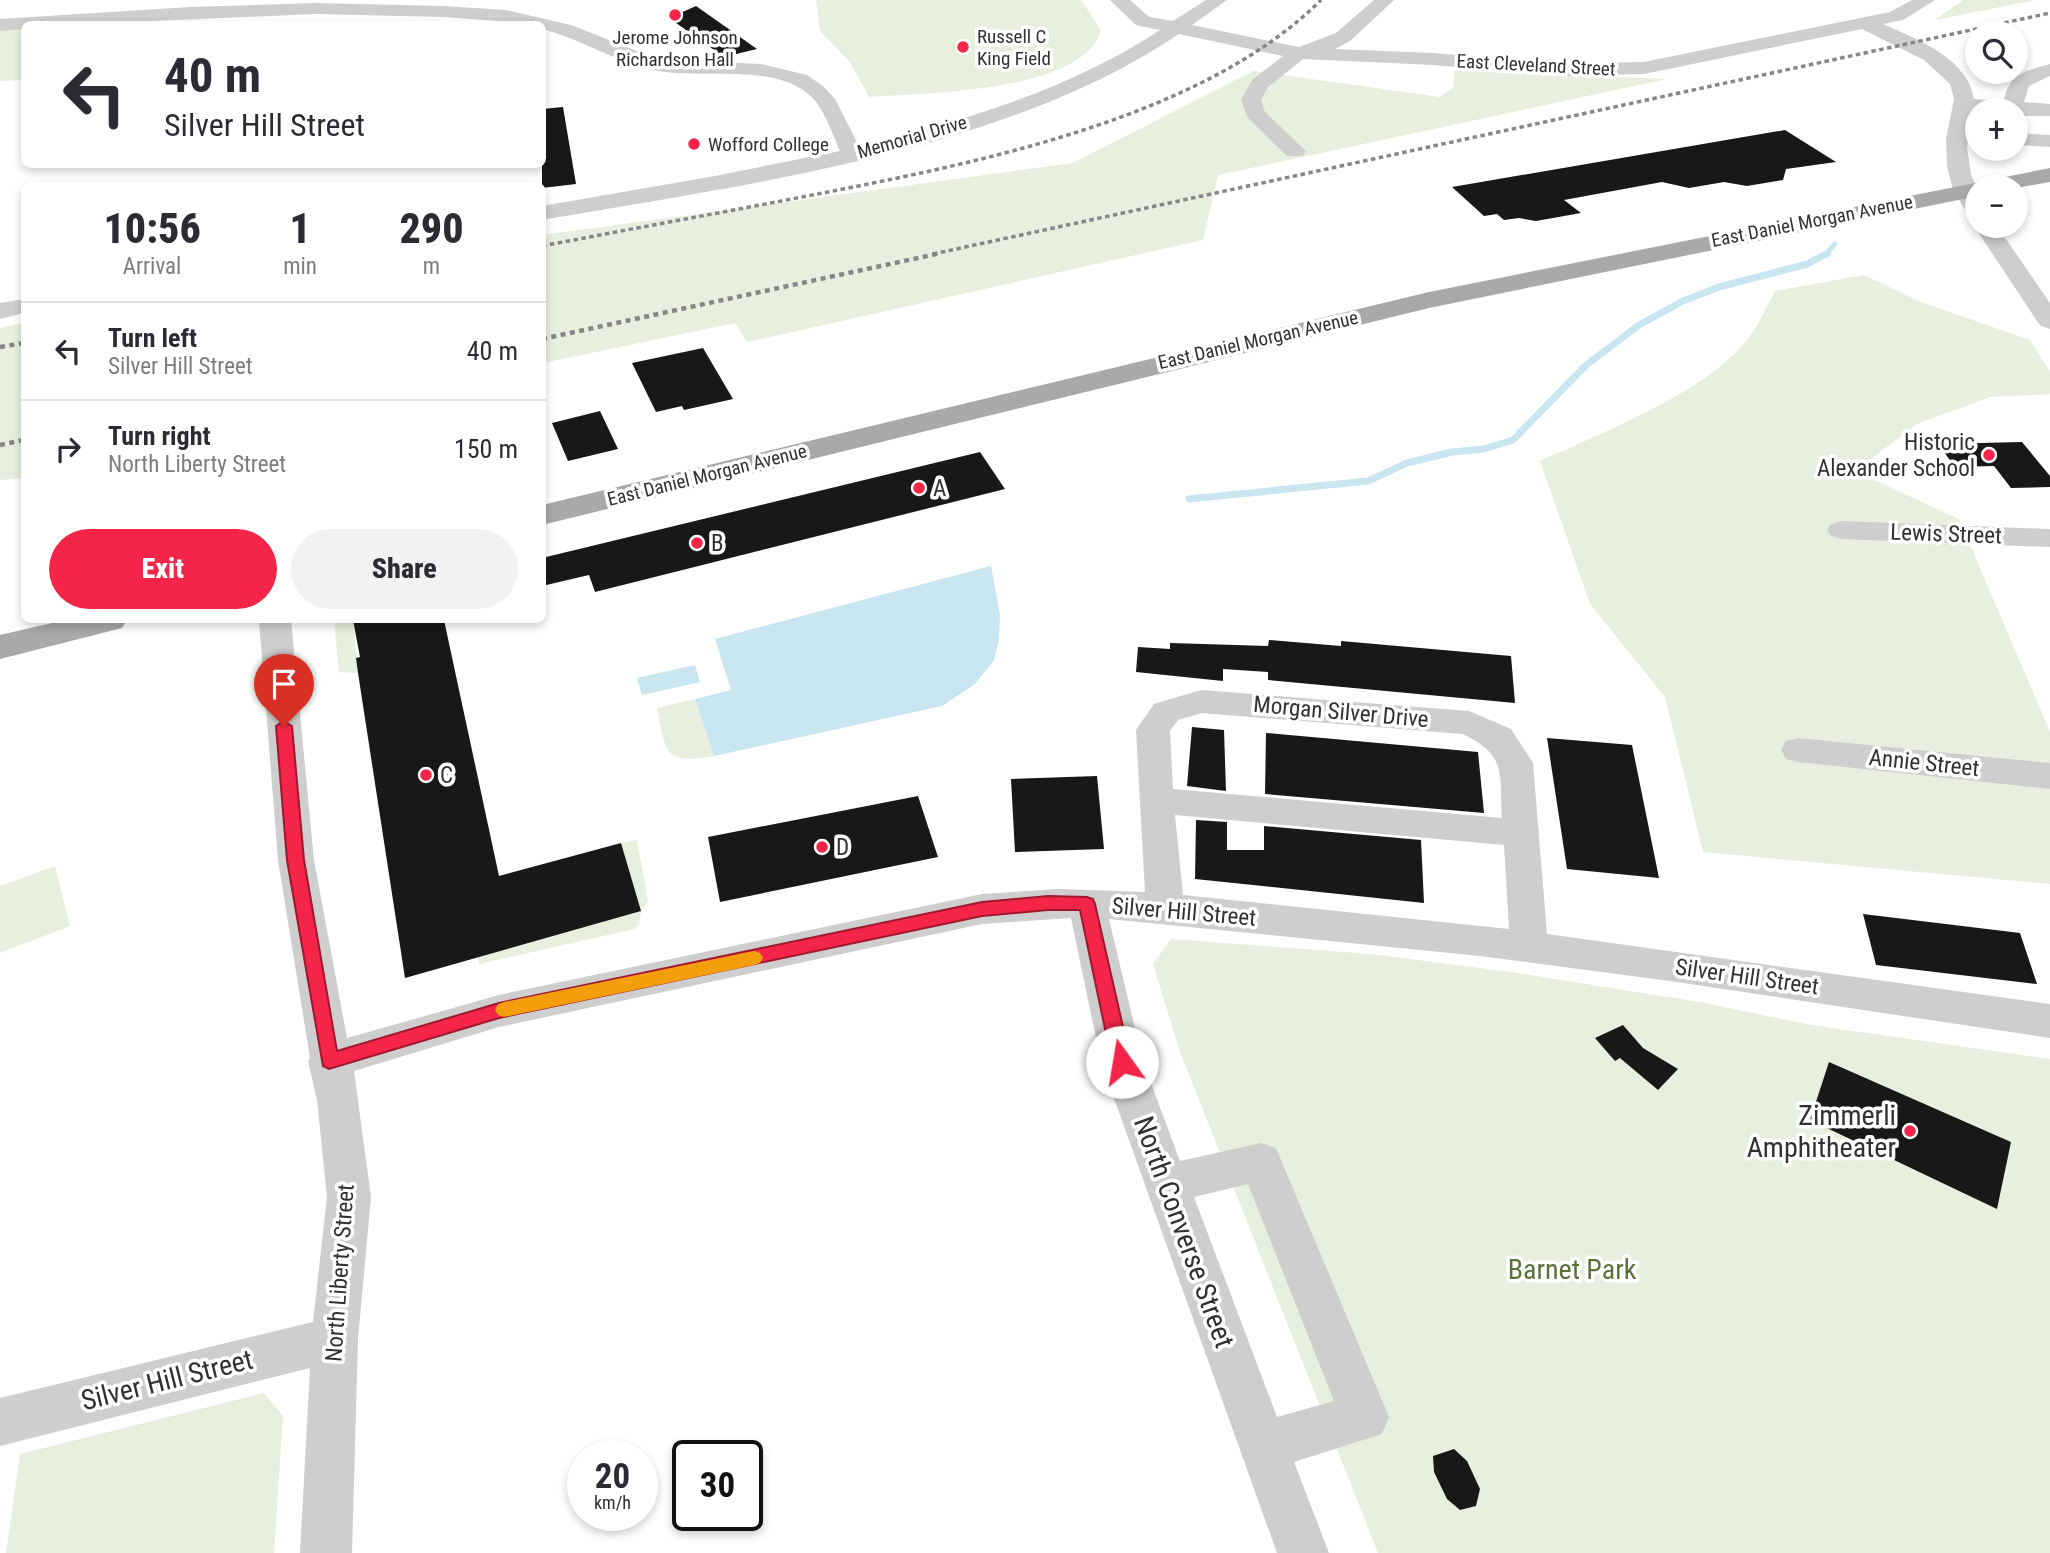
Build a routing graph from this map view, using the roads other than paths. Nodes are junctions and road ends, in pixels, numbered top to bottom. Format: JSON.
{"nodes":[{"id":1,"x":1119,"y":0,"type":"edge"},
{"id":2,"x":1218,"y":0,"type":"edge"},
{"id":3,"x":1385,"y":0,"type":"edge"},
{"id":4,"x":1883,"y":0,"type":"edge"},
{"id":5,"x":1917,"y":6,"type":"edge"},
{"id":6,"x":45,"y":21,"type":"edge"},
{"id":7,"x":531,"y":21,"type":"edge"},
{"id":8,"x":21,"y":23,"type":"edge"},
{"id":9,"x":1865,"y":23,"type":"junction"},
{"id":10,"x":0,"y":25,"type":"edge"},
{"id":11,"x":546,"y":25,"type":"edge"},
{"id":12,"x":1183,"y":27,"type":"junction"},
{"id":13,"x":1299,"y":52,"type":"junction"},
{"id":14,"x":2050,"y":70,"type":"edge"},
{"id":15,"x":2015,"y":98,"type":"edge"},
{"id":16,"x":1963,"y":104,"type":"joint"},
{"id":17,"x":2028,"y":110,"type":"edge"},
{"id":18,"x":2050,"y":110,"type":"edge"},
{"id":19,"x":2028,"y":140,"type":"edge"},
{"id":20,"x":2050,"y":141,"type":"edge"},
{"id":21,"x":1295,"y":151,"type":"dead end"},
{"id":22,"x":852,"y":154,"type":"junction"},
{"id":23,"x":1967,"y":175,"type":"edge"},
{"id":24,"x":2050,"y":175,"type":"edge"},
{"id":25,"x":2028,"y":181,"type":"edge"},
{"id":26,"x":1965,"y":197,"type":"edge"},
{"id":27,"x":546,"y":212,"type":"edge"},
{"id":28,"x":1994,"y":238,"type":"edge"},
{"id":29,"x":21,"y":307,"type":"edge"},
{"id":30,"x":0,"y":311,"type":"edge"},
{"id":31,"x":2050,"y":321,"type":"edge"},
{"id":32,"x":546,"y":513,"type":"edge"},
{"id":33,"x":1842,"y":530,"type":"dead end"},
{"id":34,"x":2050,"y":538,"type":"edge"},
{"id":35,"x":98,"y":623,"type":"edge"},
{"id":36,"x":275,"y":623,"type":"edge"},
{"id":37,"x":0,"y":647,"type":"edge"},
{"id":38,"x":1798,"y":750,"type":"dead end"},
{"id":39,"x":2050,"y":776,"type":"edge"},
{"id":40,"x":1156,"y":800,"type":"junction"},
{"id":41,"x":1522,"y":833,"type":"junction"},
{"id":42,"x":1087,"y":904,"type":"junction"},
{"id":43,"x":1165,"y":907,"type":"junction"},
{"id":44,"x":1529,"y":946,"type":"junction"},
{"id":45,"x":2050,"y":1021,"type":"edge"},
{"id":46,"x":329,"y":1061,"type":"junction"},
{"id":47,"x":1167,"y":1184,"type":"junction"},
{"id":48,"x":335,"y":1339,"type":"junction"},
{"id":49,"x":0,"y":1422,"type":"edge"},
{"id":50,"x":1263,"y":1446,"type":"junction"},
{"id":51,"x":326,"y":1553,"type":"edge"},
{"id":52,"x":1303,"y":1553,"type":"edge"}],
"edges":[{"from":1,"to":12,"type":"street","name":"East Cleveland Street"},
{"from":2,"to":12,"type":"street"},
{"from":3,"to":13,"type":"street"},
{"from":4,"to":5,"type":"street"},
{"from":5,"to":9,"type":"street","name":"East Cleveland Street"},
{"from":6,"to":7,"type":"street"},
{"from":8,"to":10,"type":"street"},
{"from":9,"to":13,"type":"street","name":"East Cleveland Street"},
{"from":9,"to":16,"type":"street"},
{"from":11,"to":22,"type":"street"},
{"from":12,"to":13,"type":"street","name":"East Cleveland Street"},
{"from":12,"to":22,"type":"street","name":"Memorial Drive"},
{"from":13,"to":21,"type":"street"},
{"from":14,"to":15,"type":"street"},
{"from":16,"to":23,"type":"street"},
{"from":17,"to":18,"type":"street"},
{"from":19,"to":20,"type":"street"},
{"from":22,"to":27,"type":"street","name":"Memorial Drive"},
{"from":24,"to":25,"type":"main road","name":"East Daniel Morgan Avenue"},
{"from":26,"to":32,"type":"main road","name":"East Daniel Morgan Avenue"},
{"from":28,"to":31,"type":"street"},
{"from":29,"to":30,"type":"street"},
{"from":33,"to":34,"type":"street","name":"Lewis Street"},
{"from":35,"to":37,"type":"main road"},
{"from":36,"to":46,"type":"street","name":"North Liberty Street"},
{"from":38,"to":39,"type":"street","name":"Annie Street"},
{"from":40,"to":41,"type":"street"},
{"from":40,"to":41,"type":"street","name":"Morgan Silver Drive"},
{"from":40,"to":43,"type":"street","name":"Morgan Silver Drive"},
{"from":41,"to":44,"type":"street","name":"Morgan Silver Drive"},
{"from":42,"to":43,"type":"street","name":"Silver Hill Street"},
{"from":42,"to":46,"type":"street","name":"Silver Hill Street"},
{"from":42,"to":47,"type":"street","name":"North Converse Street"},
{"from":43,"to":44,"type":"street","name":"Silver Hill Street"},
{"from":44,"to":45,"type":"street","name":"Silver Hill Street"},
{"from":46,"to":48,"type":"street","name":"North Liberty Street"},
{"from":47,"to":50,"type":"street","name":"North Converse Street"},
{"from":47,"to":50,"type":"street"},
{"from":48,"to":49,"type":"street","name":"Silver Hill Street"},
{"from":48,"to":51,"type":"street","name":"North Liberty Street"},
{"from":50,"to":52,"type":"street","name":"North Converse Street"}]}
